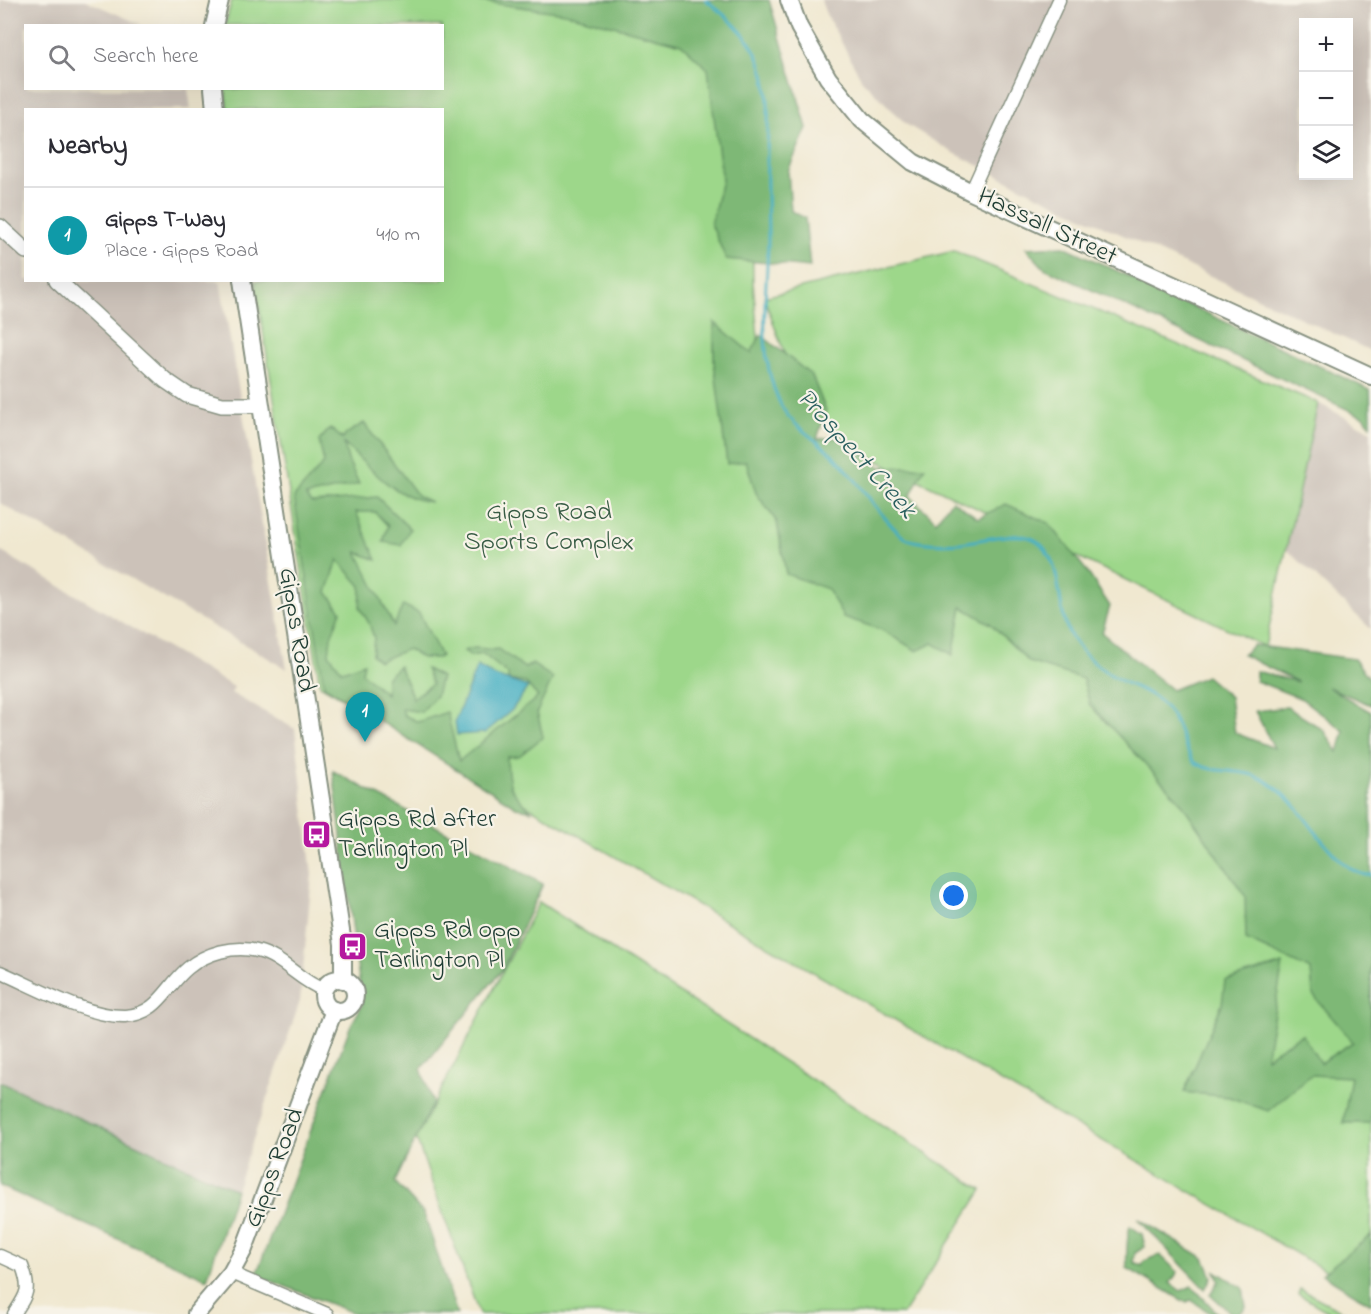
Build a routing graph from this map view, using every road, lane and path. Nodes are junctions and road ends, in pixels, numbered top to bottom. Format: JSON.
{"nodes":[{"id":1,"x":220,"y":0,"type":"edge"},
{"id":2,"x":789,"y":0,"type":"edge"},
{"id":3,"x":1059,"y":0,"type":"edge"},
{"id":4,"x":214,"y":24,"type":"edge"},
{"id":5,"x":213,"y":90,"type":"edge"},
{"id":6,"x":215,"y":108,"type":"edge"},
{"id":7,"x":971,"y":192,"type":"junction"},
{"id":8,"x":0,"y":227,"type":"edge"},
{"id":9,"x":24,"y":249,"type":"edge"},
{"id":10,"x":59,"y":282,"type":"edge"},
{"id":11,"x":242,"y":282,"type":"edge"},
{"id":12,"x":1371,"y":376,"type":"edge"},
{"id":13,"x":261,"y":405,"type":"junction"},
{"id":14,"x":0,"y":972,"type":"edge"},
{"id":15,"x":343,"y":980,"type":"junction"},
{"id":16,"x":324,"y":990,"type":"junction"},
{"id":17,"x":334,"y":1011,"type":"junction"},
{"id":18,"x":0,"y":1256,"type":"edge"},
{"id":19,"x":231,"y":1273,"type":"junction"},
{"id":20,"x":14,"y":1314,"type":"edge"},
{"id":21,"x":196,"y":1314,"type":"edge"},
{"id":22,"x":327,"y":1314,"type":"edge"}],
"edges":[{"from":1,"to":4,"type":"main road"},
{"from":2,"to":7,"type":"main road","name":"Hassall Street"},
{"from":3,"to":7,"type":"street"},
{"from":5,"to":6,"type":"main road"},
{"from":7,"to":12,"type":"main road","name":"Hassall Street"},
{"from":8,"to":9,"type":"street"},
{"from":10,"to":13,"type":"street"},
{"from":11,"to":13,"type":"main road","name":"Gipps Road"},
{"from":13,"to":15,"type":"main road","name":"Gipps Road"},
{"from":14,"to":16,"type":"street"},
{"from":15,"to":16,"type":"main road"},
{"from":15,"to":17,"type":"main road"},
{"from":16,"to":17,"type":"main road"},
{"from":17,"to":19,"type":"main road","name":"Gipps Road"},
{"from":18,"to":20,"type":"street"},
{"from":19,"to":21,"type":"main road","name":"Gipps Road"},
{"from":19,"to":22,"type":"street"}]}
